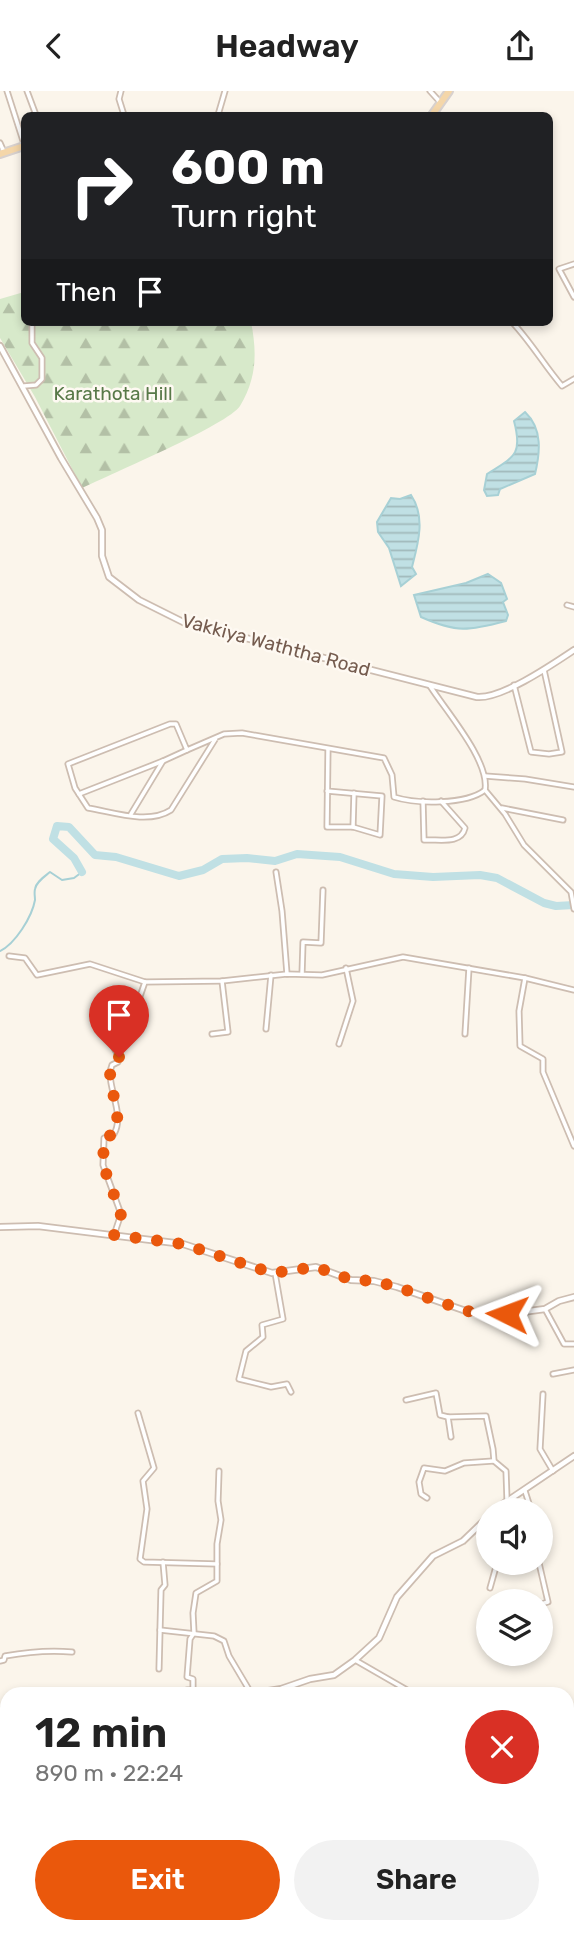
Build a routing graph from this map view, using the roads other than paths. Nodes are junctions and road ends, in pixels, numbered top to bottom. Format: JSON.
{"nodes":[{"id":1,"x":7,"y":91,"type":"edge"},
{"id":2,"x":27,"y":91,"type":"edge"},
{"id":3,"x":121,"y":91,"type":"edge"},
{"id":4,"x":225,"y":91,"type":"edge"},
{"id":5,"x":430,"y":91,"type":"edge"},
{"id":6,"x":449,"y":91,"type":"edge"},
{"id":7,"x":441,"y":103,"type":"junction"},
{"id":8,"x":35,"y":112,"type":"edge"},
{"id":9,"x":123,"y":112,"type":"edge"},
{"id":10,"x":219,"y":112,"type":"edge"},
{"id":11,"x":434,"y":112,"type":"edge"},
{"id":12,"x":21,"y":135,"type":"edge"},
{"id":13,"x":0,"y":143,"type":"edge"},
{"id":14,"x":21,"y":146,"type":"edge"},
{"id":15,"x":2,"y":153,"type":"edge"},
{"id":16,"x":574,"y":264,"type":"edge"},
{"id":17,"x":574,"y":297,"type":"edge"},
{"id":18,"x":32,"y":326,"type":"edge"},
{"id":19,"x":516,"y":326,"type":"edge"},
{"id":20,"x":0,"y":346,"type":"edge"},
{"id":21,"x":574,"y":379,"type":"edge"},
{"id":22,"x":24,"y":386,"type":"junction"},
{"id":23,"x":567,"y":605,"type":"dead end"},
{"id":24,"x":574,"y":607,"type":"edge"},
{"id":25,"x":574,"y":650,"type":"edge"},
{"id":26,"x":543,"y":668,"type":"junction"},
{"id":27,"x":514,"y":685,"type":"junction"},
{"id":28,"x":430,"y":686,"type":"junction"},
{"id":29,"x":216,"y":738,"type":"junction"},
{"id":30,"x":328,"y":749,"type":"junction"},
{"id":31,"x":187,"y":750,"type":"junction"},
{"id":32,"x":163,"y":761,"type":"junction"},
{"id":33,"x":485,"y":776,"type":"junction"},
{"id":34,"x":574,"y":787,"type":"edge"},
{"id":35,"x":485,"y":790,"type":"junction"},
{"id":36,"x":327,"y":791,"type":"junction"},
{"id":37,"x":354,"y":793,"type":"junction"},
{"id":38,"x":79,"y":794,"type":"junction"},
{"id":39,"x":382,"y":796,"type":"junction"},
{"id":40,"x":394,"y":797,"type":"junction"},
{"id":41,"x":423,"y":801,"type":"junction"},
{"id":42,"x":441,"y":801,"type":"junction"},
{"id":43,"x":500,"y":807,"type":"junction"},
{"id":44,"x":130,"y":815,"type":"junction"},
{"id":45,"x":563,"y":820,"type":"dead end"},
{"id":46,"x":354,"y":827,"type":"junction"},
{"id":47,"x":276,"y":872,"type":"dead end"},
{"id":48,"x":323,"y":890,"type":"dead end"},
{"id":49,"x":573,"y":906,"type":"edge"},
{"id":50,"x":9,"y":956,"type":"dead end"},
{"id":51,"x":346,"y":968,"type":"junction"},
{"id":52,"x":469,"y":968,"type":"junction"},
{"id":53,"x":287,"y":974,"type":"junction"},
{"id":54,"x":302,"y":974,"type":"junction"},
{"id":55,"x":271,"y":975,"type":"junction"},
{"id":56,"x":525,"y":978,"type":"junction"},
{"id":57,"x":222,"y":981,"type":"junction"},
{"id":58,"x":145,"y":982,"type":"junction"},
{"id":59,"x":574,"y":991,"type":"edge"},
{"id":60,"x":266,"y":1029,"type":"dead end"},
{"id":61,"x":212,"y":1034,"type":"dead end"},
{"id":62,"x":465,"y":1034,"type":"dead end"},
{"id":63,"x":339,"y":1044,"type":"dead end"},
{"id":64,"x":574,"y":1146,"type":"edge"},
{"id":65,"x":0,"y":1227,"type":"edge"},
{"id":66,"x":114,"y":1235,"type":"junction"},
{"id":67,"x":275,"y":1273,"type":"junction"},
{"id":68,"x":574,"y":1297,"type":"edge"},
{"id":69,"x":545,"y":1309,"type":"junction"},
{"id":70,"x":574,"y":1344,"type":"edge"},
{"id":71,"x":574,"y":1370,"type":"edge"},
{"id":72,"x":553,"y":1374,"type":"dead end"},
{"id":73,"x":291,"y":1392,"type":"dead end"},
{"id":74,"x":543,"y":1394,"type":"dead end"},
{"id":75,"x":406,"y":1401,"type":"dead end"},
{"id":76,"x":138,"y":1413,"type":"dead end"},
{"id":77,"x":448,"y":1417,"type":"junction"},
{"id":78,"x":451,"y":1437,"type":"dead end"},
{"id":79,"x":574,"y":1456,"type":"edge"},
{"id":80,"x":494,"y":1461,"type":"junction"},
{"id":81,"x":219,"y":1471,"type":"dead end"},
{"id":82,"x":553,"y":1471,"type":"junction"},
{"id":83,"x":525,"y":1492,"type":"junction"},
{"id":84,"x":427,"y":1498,"type":"dead end"},
{"id":85,"x":508,"y":1498,"type":"edge"},
{"id":86,"x":514,"y":1498,"type":"edge"},
{"id":87,"x":527,"y":1498,"type":"edge"},
{"id":88,"x":476,"y":1529,"type":"edge"},
{"id":89,"x":163,"y":1563,"type":"junction"},
{"id":90,"x":217,"y":1564,"type":"junction"},
{"id":91,"x":494,"y":1575,"type":"edge"},
{"id":92,"x":490,"y":1588,"type":"dead end"},
{"id":93,"x":160,"y":1630,"type":"junction"},
{"id":94,"x":194,"y":1633,"type":"junction"},
{"id":95,"x":72,"y":1652,"type":"dead end"},
{"id":96,"x":355,"y":1660,"type":"junction"},
{"id":97,"x":0,"y":1661,"type":"edge"},
{"id":98,"x":159,"y":1669,"type":"dead end"},
{"id":99,"x":192,"y":1687,"type":"edge"},
{"id":100,"x":247,"y":1687,"type":"edge"},
{"id":101,"x":287,"y":1687,"type":"edge"},
{"id":102,"x":402,"y":1687,"type":"edge"}],
"edges":[{"from":1,"to":12,"type":"street"},
{"from":2,"to":8,"type":"street"},
{"from":3,"to":9,"type":"street"},
{"from":4,"to":10,"type":"street"},
{"from":5,"to":7,"type":"street"},
{"from":6,"to":7,"type":"main road"},
{"from":7,"to":11,"type":"main road"},
{"from":13,"to":15,"type":"street"},
{"from":14,"to":15,"type":"main road"},
{"from":16,"to":17,"type":"street"},
{"from":18,"to":22,"type":"street"},
{"from":19,"to":21,"type":"street"},
{"from":20,"to":22,"type":"street","name":"Vakkiya Waththa Road"},
{"from":22,"to":28,"type":"street","name":"Vakkiya Waththa Road"},
{"from":23,"to":24,"type":"street"},
{"from":25,"to":26,"type":"street","name":"Vakkiya Waththa Road"},
{"from":26,"to":27,"type":"street","name":"Vakkiya Waththa Road"},
{"from":26,"to":27,"type":"street"},
{"from":27,"to":28,"type":"street","name":"Vakkiya Waththa Road"},
{"from":28,"to":33,"type":"street"},
{"from":29,"to":30,"type":"street"},
{"from":29,"to":31,"type":"street"},
{"from":29,"to":44,"type":"street"},
{"from":30,"to":36,"type":"street"},
{"from":30,"to":40,"type":"street"},
{"from":31,"to":32,"type":"street"},
{"from":31,"to":38,"type":"street"},
{"from":32,"to":38,"type":"street"},
{"from":32,"to":44,"type":"street"},
{"from":33,"to":34,"type":"street"},
{"from":33,"to":35,"type":"street"},
{"from":35,"to":42,"type":"street"},
{"from":35,"to":43,"type":"street"},
{"from":36,"to":37,"type":"street"},
{"from":36,"to":46,"type":"street"},
{"from":37,"to":39,"type":"street"},
{"from":37,"to":46,"type":"street"},
{"from":38,"to":44,"type":"street"},
{"from":39,"to":40,"type":"street"},
{"from":39,"to":46,"type":"street"},
{"from":40,"to":41,"type":"street"},
{"from":41,"to":42,"type":"street"},
{"from":41,"to":42,"type":"street"},
{"from":43,"to":45,"type":"street"},
{"from":43,"to":49,"type":"street"},
{"from":47,"to":53,"type":"street"},
{"from":48,"to":54,"type":"street"},
{"from":50,"to":58,"type":"street"},
{"from":51,"to":52,"type":"street"},
{"from":51,"to":54,"type":"street"},
{"from":51,"to":63,"type":"street"},
{"from":52,"to":56,"type":"street"},
{"from":52,"to":62,"type":"street"},
{"from":53,"to":54,"type":"street"},
{"from":53,"to":55,"type":"street"},
{"from":55,"to":57,"type":"street"},
{"from":55,"to":60,"type":"street"},
{"from":56,"to":59,"type":"street"},
{"from":56,"to":64,"type":"street"},
{"from":57,"to":58,"type":"street"},
{"from":57,"to":61,"type":"street"},
{"from":58,"to":66,"type":"street"},
{"from":65,"to":66,"type":"street"},
{"from":66,"to":67,"type":"street"},
{"from":67,"to":69,"type":"street"},
{"from":67,"to":73,"type":"street"},
{"from":68,"to":69,"type":"street"},
{"from":69,"to":70,"type":"street"},
{"from":71,"to":72,"type":"street"},
{"from":74,"to":82,"type":"street"},
{"from":75,"to":77,"type":"street"},
{"from":76,"to":89,"type":"street"},
{"from":77,"to":78,"type":"street"},
{"from":77,"to":80,"type":"street"},
{"from":79,"to":82,"type":"street"},
{"from":80,"to":84,"type":"street"},
{"from":80,"to":85,"type":"street"},
{"from":81,"to":90,"type":"street"},
{"from":82,"to":83,"type":"street"},
{"from":83,"to":86,"type":"street"},
{"from":83,"to":87,"type":"street"},
{"from":88,"to":96,"type":"street"},
{"from":89,"to":90,"type":"street"},
{"from":89,"to":93,"type":"street"},
{"from":90,"to":94,"type":"street"},
{"from":91,"to":92,"type":"street"},
{"from":93,"to":94,"type":"street"},
{"from":93,"to":98,"type":"street"},
{"from":94,"to":99,"type":"street"},
{"from":94,"to":100,"type":"street"},
{"from":95,"to":97,"type":"street"},
{"from":96,"to":101,"type":"street"},
{"from":96,"to":102,"type":"street"}]}
